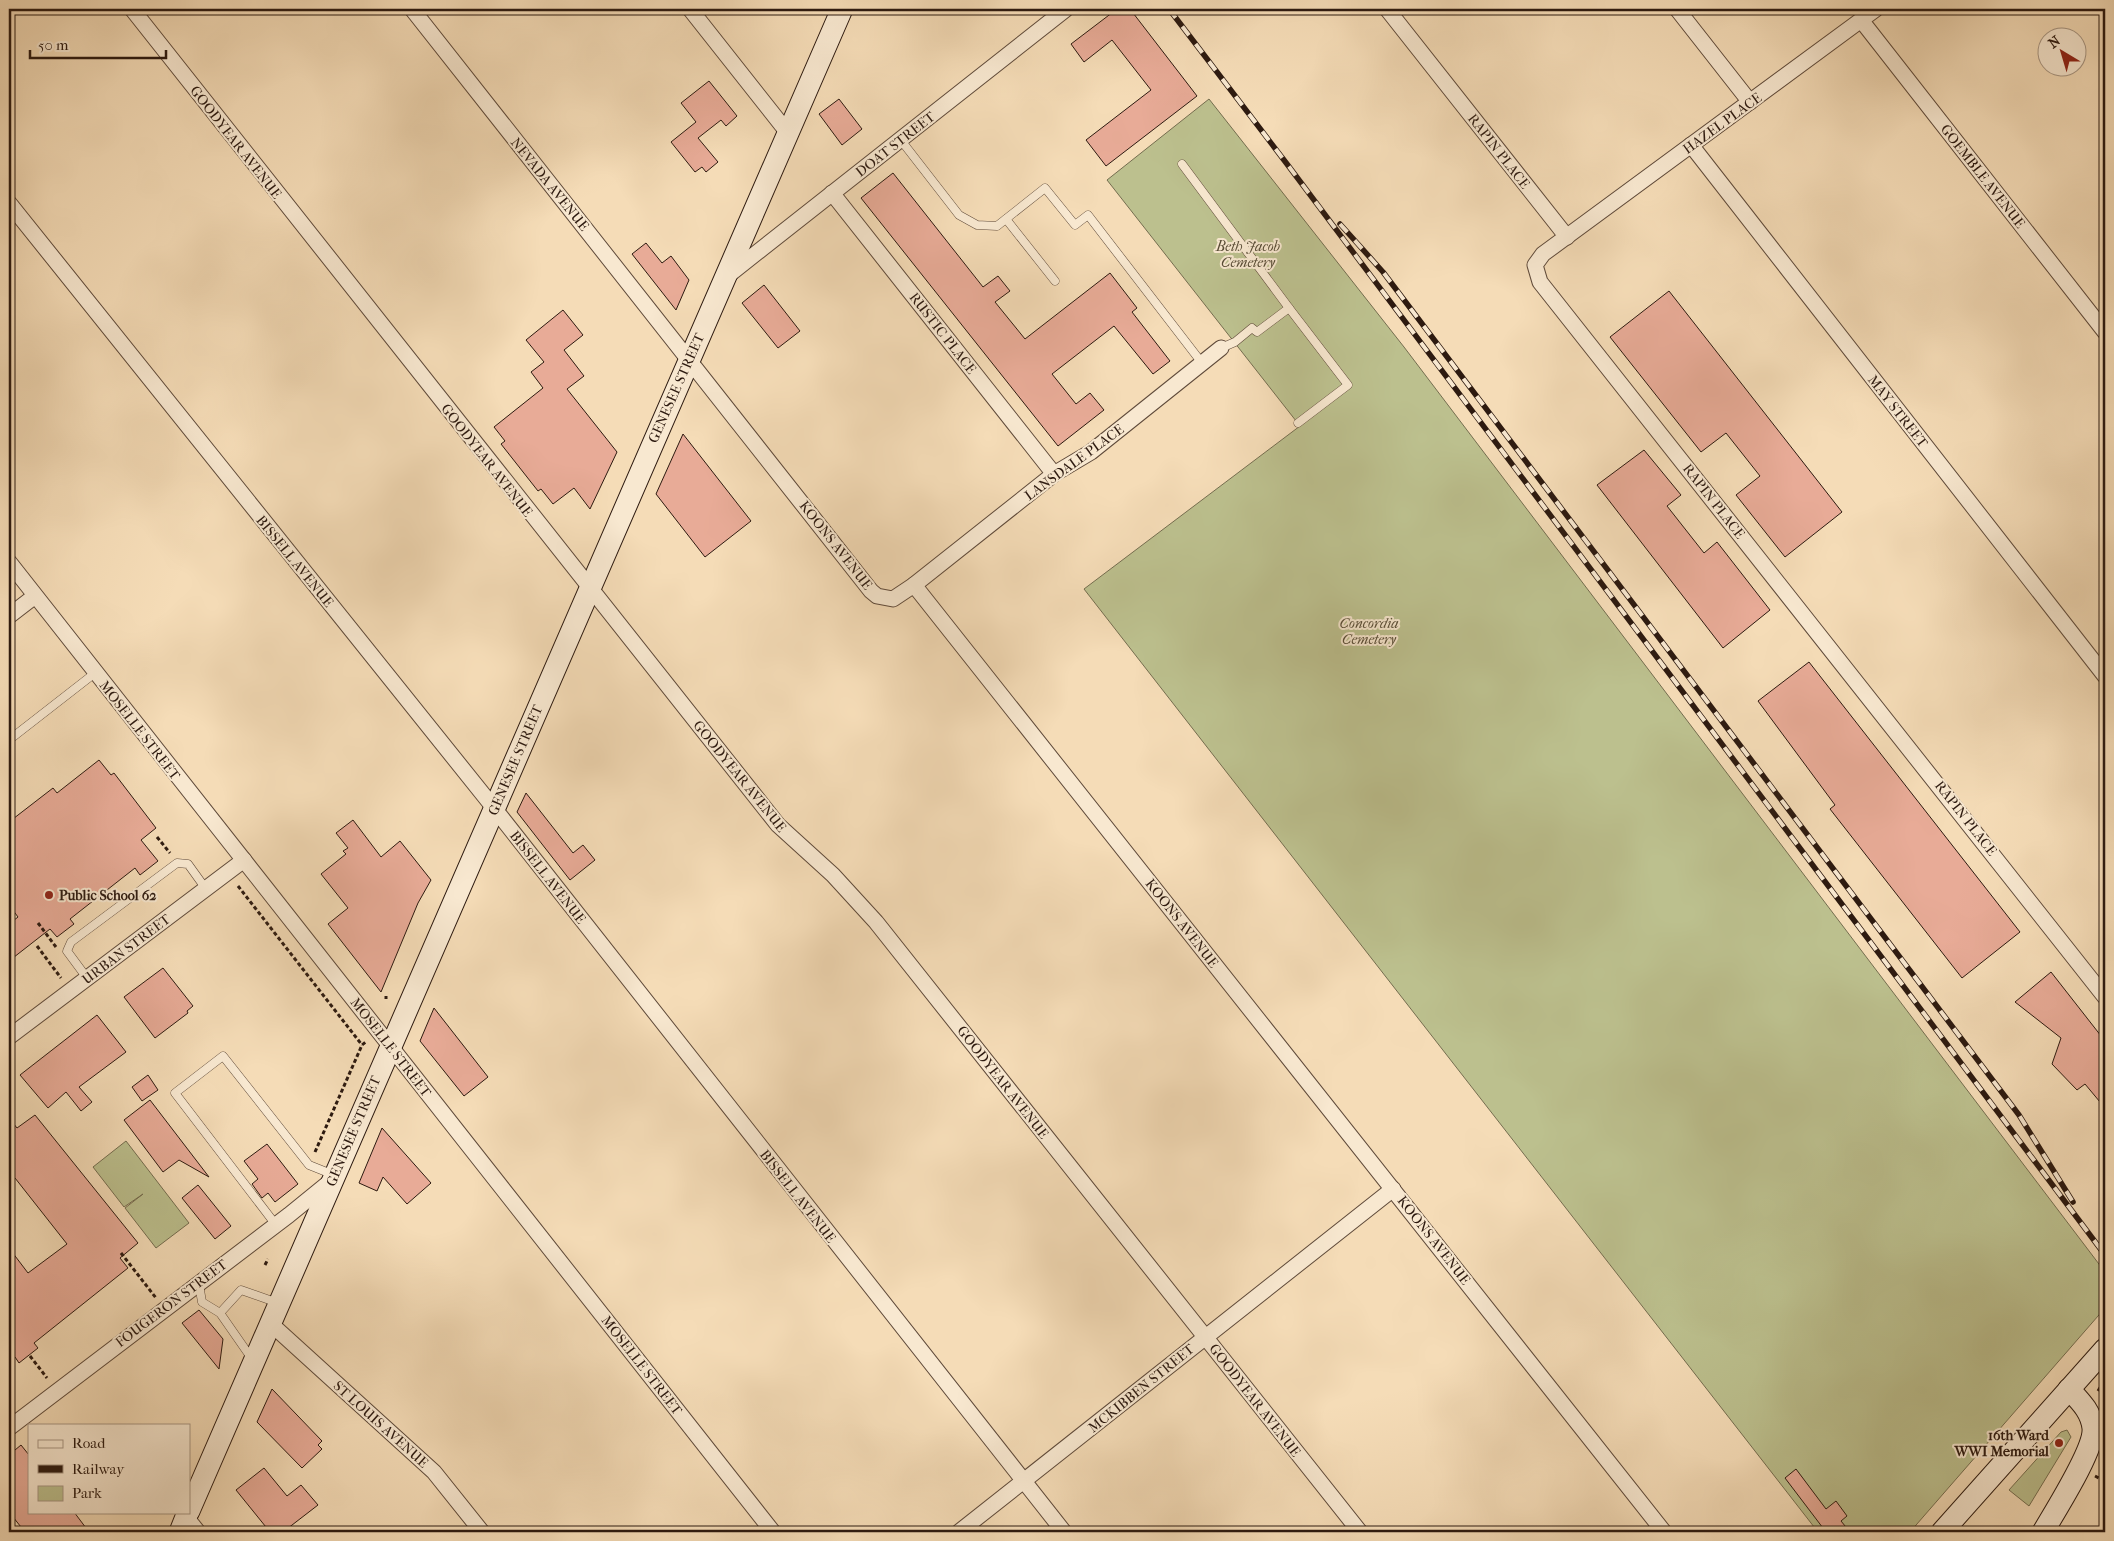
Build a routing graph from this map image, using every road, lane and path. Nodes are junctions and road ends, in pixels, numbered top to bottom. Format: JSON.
{"nodes":[{"id":1,"x":132,"y":9,"type":"edge"},
{"id":2,"x":412,"y":9,"type":"edge"},
{"id":3,"x":690,"y":9,"type":"edge"},
{"id":4,"x":842,"y":9,"type":"edge"},
{"id":5,"x":1066,"y":9,"type":"edge"},
{"id":6,"x":1387,"y":9,"type":"edge"},
{"id":7,"x":1677,"y":9,"type":"edge"},
{"id":8,"x":1876,"y":9,"type":"edge"},
{"id":9,"x":1861,"y":20,"type":"junction"},
{"id":10,"x":1750,"y":102,"type":"junction"},
{"id":11,"x":788,"y":133,"type":"junction"},
{"id":12,"x":900,"y":140,"type":"junction"},
{"id":13,"x":1691,"y":145,"type":"junction"},
{"id":14,"x":1182,"y":164,"type":"dead end"},
{"id":15,"x":832,"y":193,"type":"junction"},
{"id":16,"x":9,"y":203,"type":"edge"},
{"id":17,"x":1006,"y":219,"type":"junction"},
{"id":18,"x":1567,"y":237,"type":"junction"},
{"id":19,"x":725,"y":278,"type":"junction"},
{"id":20,"x":1055,"y":281,"type":"dead end"},
{"id":21,"x":1289,"y":308,"type":"junction"},
{"id":22,"x":2105,"y":332,"type":"edge"},
{"id":23,"x":1228,"y":345,"type":"joint"},
{"id":24,"x":689,"y":358,"type":"junction"},
{"id":25,"x":1202,"y":363,"type":"junction"},
{"id":26,"x":1298,"y":423,"type":"dead end"},
{"id":27,"x":1054,"y":474,"type":"junction"},
{"id":28,"x":9,"y":562,"type":"edge"},
{"id":29,"x":914,"y":585,"type":"junction"},
{"id":30,"x":589,"y":588,"type":"junction"},
{"id":31,"x":36,"y":596,"type":"junction"},
{"id":32,"x":9,"y":616,"type":"edge"},
{"id":33,"x":95,"y":674,"type":"junction"},
{"id":34,"x":2105,"y":676,"type":"edge"},
{"id":35,"x":9,"y":740,"type":"edge"},
{"id":36,"x":494,"y":808,"type":"junction"},
{"id":37,"x":244,"y":860,"type":"junction"},
{"id":38,"x":238,"y":886,"type":"dead end"},
{"id":39,"x":206,"y":888,"type":"junction"},
{"id":40,"x":38,"y":923,"type":"dead end"},
{"id":41,"x":36,"y":946,"type":"dead end"},
{"id":42,"x":57,"y":953,"type":"dead end"},
{"id":43,"x":87,"y":978,"type":"junction"},
{"id":44,"x":63,"y":981,"type":"dead end"},
{"id":45,"x":2105,"y":997,"type":"edge"},
{"id":46,"x":9,"y":1037,"type":"edge"},
{"id":47,"x":390,"y":1045,"type":"junction"},
{"id":48,"x":309,"y":1165,"type":"junction"},
{"id":49,"x":333,"y":1177,"type":"junction"},
{"id":50,"x":1393,"y":1189,"type":"junction"},
{"id":51,"x":276,"y":1225,"type":"junction"},
{"id":52,"x":121,"y":1253,"type":"dead end"},
{"id":53,"x":268,"y":1260,"type":"dead end"},
{"id":54,"x":265,"y":1265,"type":"dead end"},
{"id":55,"x":199,"y":1282,"type":"junction"},
{"id":56,"x":160,"y":1302,"type":"dead end"},
{"id":57,"x":279,"y":1303,"type":"junction"},
{"id":58,"x":220,"y":1313,"type":"junction"},
{"id":59,"x":270,"y":1323,"type":"junction"},
{"id":60,"x":1205,"y":1336,"type":"junction"},
{"id":61,"x":2105,"y":1349,"type":"edge"},
{"id":62,"x":30,"y":1356,"type":"dead end"},
{"id":63,"x":254,"y":1361,"type":"junction"},
{"id":64,"x":51,"y":1384,"type":"dead end"},
{"id":65,"x":2069,"y":1389,"type":"junction"},
{"id":66,"x":2105,"y":1389,"type":"edge"},
{"id":67,"x":2098,"y":1391,"type":"dead end"},
{"id":68,"x":9,"y":1428,"type":"edge"},
{"id":69,"x":2105,"y":1428,"type":"edge"},
{"id":70,"x":2090,"y":1448,"type":"junction"},
{"id":71,"x":2094,"y":1476,"type":"dead end"},
{"id":72,"x":1023,"y":1481,"type":"junction"},
{"id":73,"x":2105,"y":1482,"type":"edge"},
{"id":74,"x":188,"y":1521,"type":"edge"},
{"id":75,"x":482,"y":1532,"type":"edge"},
{"id":76,"x":773,"y":1532,"type":"edge"},
{"id":77,"x":959,"y":1532,"type":"edge"},
{"id":78,"x":1064,"y":1532,"type":"edge"},
{"id":79,"x":1360,"y":1532,"type":"edge"},
{"id":80,"x":1664,"y":1532,"type":"edge"},
{"id":81,"x":1942,"y":1532,"type":"edge"},
{"id":82,"x":2043,"y":1532,"type":"edge"}],
"edges":[{"from":1,"to":30,"type":"street","name":"GOODYEAR AVENUE"},
{"from":2,"to":24,"type":"street","name":"NEVADA AVENUE"},
{"from":3,"to":11,"type":"street"},
{"from":4,"to":11,"type":"main road","name":"GENESEE STREET"},
{"from":5,"to":12,"type":"street","name":"DOAT STREET"},
{"from":6,"to":18,"type":"street","name":"RAPIN PLACE"},
{"from":7,"to":10,"type":"street"},
{"from":8,"to":9,"type":"street","name":"HAZEL PLACE"},
{"from":9,"to":10,"type":"street","name":"HAZEL PLACE"},
{"from":9,"to":22,"type":"street","name":"GOEMBLE AVENUE"},
{"from":10,"to":13,"type":"street","name":"HAZEL PLACE"},
{"from":11,"to":19,"type":"main road","name":"GENESEE STREET"},
{"from":12,"to":15,"type":"street","name":"DOAT STREET"},
{"from":12,"to":17,"type":"lane"},
{"from":13,"to":18,"type":"street","name":"HAZEL PLACE"},
{"from":13,"to":34,"type":"street","name":"MAY STREET"},
{"from":14,"to":21,"type":"lane"},
{"from":15,"to":19,"type":"street","name":"DOAT STREET"},
{"from":15,"to":27,"type":"street","name":"RUSTIC PLACE"},
{"from":16,"to":36,"type":"street","name":"BISSELL AVENUE"},
{"from":17,"to":20,"type":"lane"},
{"from":17,"to":25,"type":"lane"},
{"from":18,"to":45,"type":"street","name":"RAPIN PLACE"},
{"from":19,"to":24,"type":"main road","name":"GENESEE STREET"},
{"from":21,"to":23,"type":"lane"},
{"from":21,"to":26,"type":"lane"},
{"from":23,"to":25,"type":"street","name":"LANSDALE PLACE"},
{"from":24,"to":29,"type":"street","name":"KOONS AVENUE"},
{"from":24,"to":30,"type":"main road","name":"GENESEE STREET"},
{"from":25,"to":27,"type":"street","name":"LANSDALE PLACE"},
{"from":27,"to":29,"type":"street","name":"LANSDALE PLACE"},
{"from":28,"to":31,"type":"street","name":"MOSELLE STREET"},
{"from":29,"to":50,"type":"street","name":"KOONS AVENUE"},
{"from":30,"to":36,"type":"main road","name":"GENESEE STREET"},
{"from":30,"to":60,"type":"street","name":"GOODYEAR AVENUE"},
{"from":31,"to":32,"type":"street"},
{"from":31,"to":33,"type":"street","name":"MOSELLE STREET"},
{"from":33,"to":35,"type":"lane"},
{"from":33,"to":37,"type":"street","name":"MOSELLE STREET"},
{"from":36,"to":47,"type":"main road","name":"GENESEE STREET"},
{"from":36,"to":72,"type":"street","name":"BISSELL AVENUE"},
{"from":37,"to":39,"type":"street","name":"URBAN STREET"},
{"from":37,"to":47,"type":"street","name":"MOSELLE STREET"},
{"from":38,"to":48,"type":"path"},
{"from":39,"to":43,"type":"street","name":"URBAN STREET"},
{"from":39,"to":43,"type":"lane"},
{"from":40,"to":42,"type":"path"},
{"from":41,"to":44,"type":"path"},
{"from":43,"to":46,"type":"street","name":"URBAN STREET"},
{"from":47,"to":49,"type":"main road","name":"GENESEE STREET"},
{"from":47,"to":76,"type":"street","name":"MOSELLE STREET"},
{"from":48,"to":49,"type":"lane"},
{"from":48,"to":51,"type":"lane"},
{"from":49,"to":51,"type":"street","name":"FOUGERON STREET"},
{"from":49,"to":57,"type":"main road","name":"GENESEE STREET"},
{"from":50,"to":60,"type":"street","name":"MCKIBBEN STREET"},
{"from":50,"to":80,"type":"street","name":"KOONS AVENUE"},
{"from":51,"to":55,"type":"street","name":"FOUGERON STREET"},
{"from":52,"to":56,"type":"path"},
{"from":53,"to":54,"type":"path"},
{"from":55,"to":58,"type":"lane"},
{"from":55,"to":68,"type":"street","name":"FOUGERON STREET"},
{"from":57,"to":58,"type":"lane"},
{"from":57,"to":59,"type":"main road","name":"GENESEE STREET"},
{"from":58,"to":63,"type":"lane"},
{"from":59,"to":63,"type":"main road","name":"GENESEE STREET"},
{"from":59,"to":75,"type":"street","name":"ST LOUIS AVENUE"},
{"from":60,"to":72,"type":"street","name":"MCKIBBEN STREET"},
{"from":60,"to":79,"type":"street","name":"GOODYEAR AVENUE"},
{"from":61,"to":65,"type":"main road"},
{"from":62,"to":64,"type":"path"},
{"from":63,"to":74,"type":"main road","name":"GENESEE STREET"},
{"from":65,"to":70,"type":"main road"},
{"from":65,"to":81,"type":"main road"},
{"from":66,"to":67,"type":"path"},
{"from":69,"to":70,"type":"main road"},
{"from":70,"to":82,"type":"main road"},
{"from":71,"to":73,"type":"path"},
{"from":72,"to":77,"type":"street","name":"MCKIBBEN STREET"},
{"from":72,"to":78,"type":"street","name":"BISSELL AVENUE"}]}
